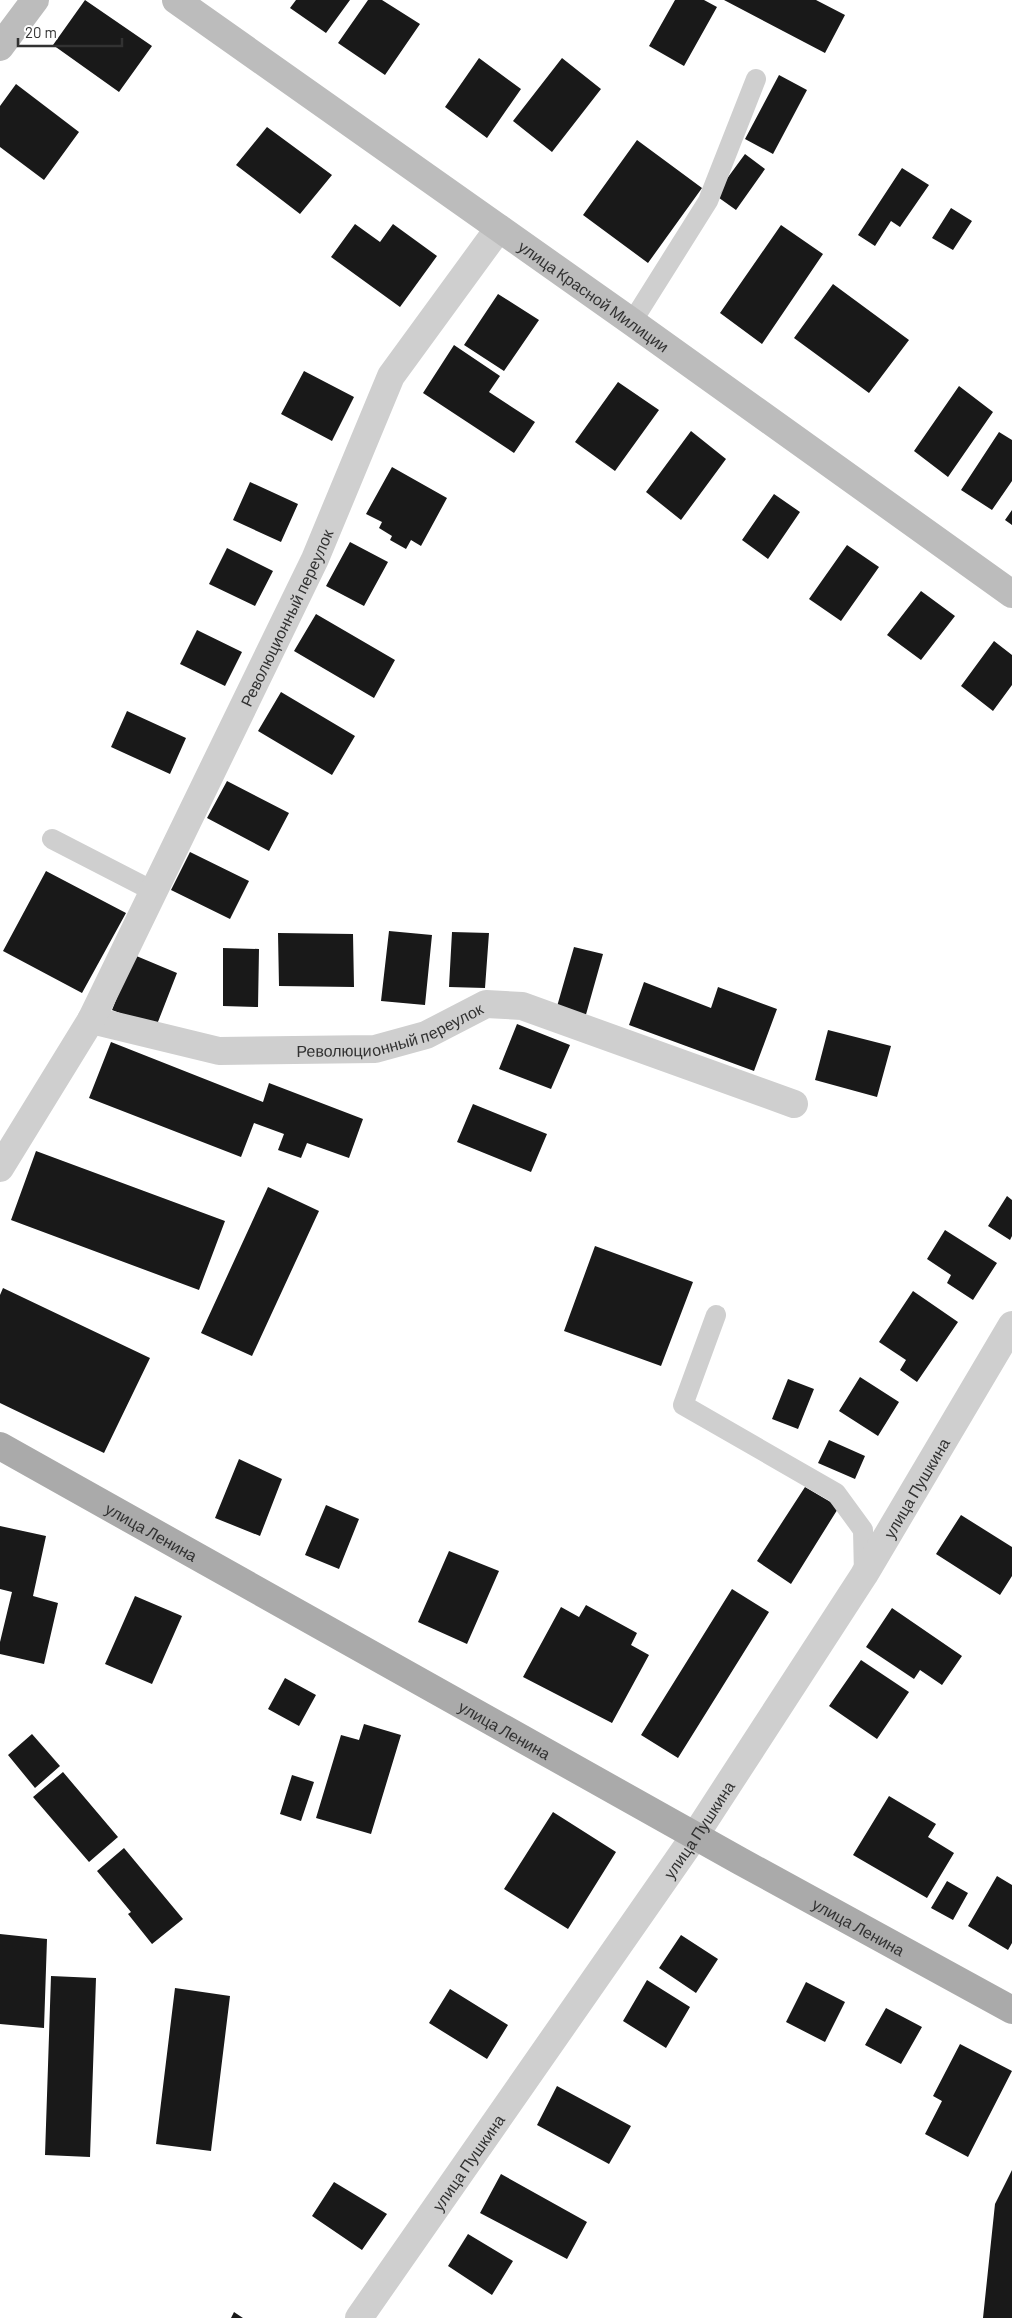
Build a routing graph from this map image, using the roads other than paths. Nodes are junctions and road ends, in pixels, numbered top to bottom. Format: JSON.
{"nodes":[{"id":1,"x":35,"y":0,"type":"edge"},
{"id":2,"x":176,"y":0,"type":"edge"},
{"id":3,"x":0,"y":47,"type":"edge"},
{"id":4,"x":756,"y":79,"type":"dead end"},
{"id":5,"x":499,"y":228,"type":"junction"},
{"id":6,"x":632,"y":322,"type":"junction"},
{"id":7,"x":1012,"y":594,"type":"edge"},
{"id":8,"x":52,"y":840,"type":"dead end"},
{"id":9,"x":153,"y":892,"type":"junction"},
{"id":10,"x":91,"y":1020,"type":"junction"},
{"id":11,"x":794,"y":1104,"type":"dead end"},
{"id":12,"x":0,"y":1168,"type":"edge"},
{"id":13,"x":716,"y":1315,"type":"dead end"},
{"id":14,"x":1012,"y":1325,"type":"edge"},
{"id":15,"x":0,"y":1446,"type":"edge"},
{"id":16,"x":864,"y":1575,"type":"junction"},
{"id":17,"x":696,"y":1834,"type":"junction"},
{"id":18,"x":1012,"y":2010,"type":"edge"},
{"id":19,"x":359,"y":2318,"type":"edge"}],
"edges":[{"from":1,"to":3,"type":"street"},
{"from":2,"to":5,"type":"street","name":"улица Красной Милиции"},
{"from":4,"to":6,"type":"lane"},
{"from":5,"to":6,"type":"street","name":"улица Красной Милиции"},
{"from":5,"to":9,"type":"street","name":"Революционный переулок"},
{"from":6,"to":7,"type":"street","name":"улица Красной Милиции"},
{"from":8,"to":9,"type":"lane"},
{"from":9,"to":10,"type":"street","name":"Революционный переулок"},
{"from":10,"to":11,"type":"street","name":"Революционный переулок"},
{"from":10,"to":12,"type":"street","name":"Революционный переулок"},
{"from":13,"to":16,"type":"lane"},
{"from":14,"to":16,"type":"street","name":"улица Пушкина"},
{"from":15,"to":17,"type":"main road","name":"улица Ленина"},
{"from":16,"to":17,"type":"street","name":"улица Пушкина"},
{"from":17,"to":18,"type":"main road","name":"улица Ленина"},
{"from":17,"to":19,"type":"street","name":"улица Пушкина"}]}
